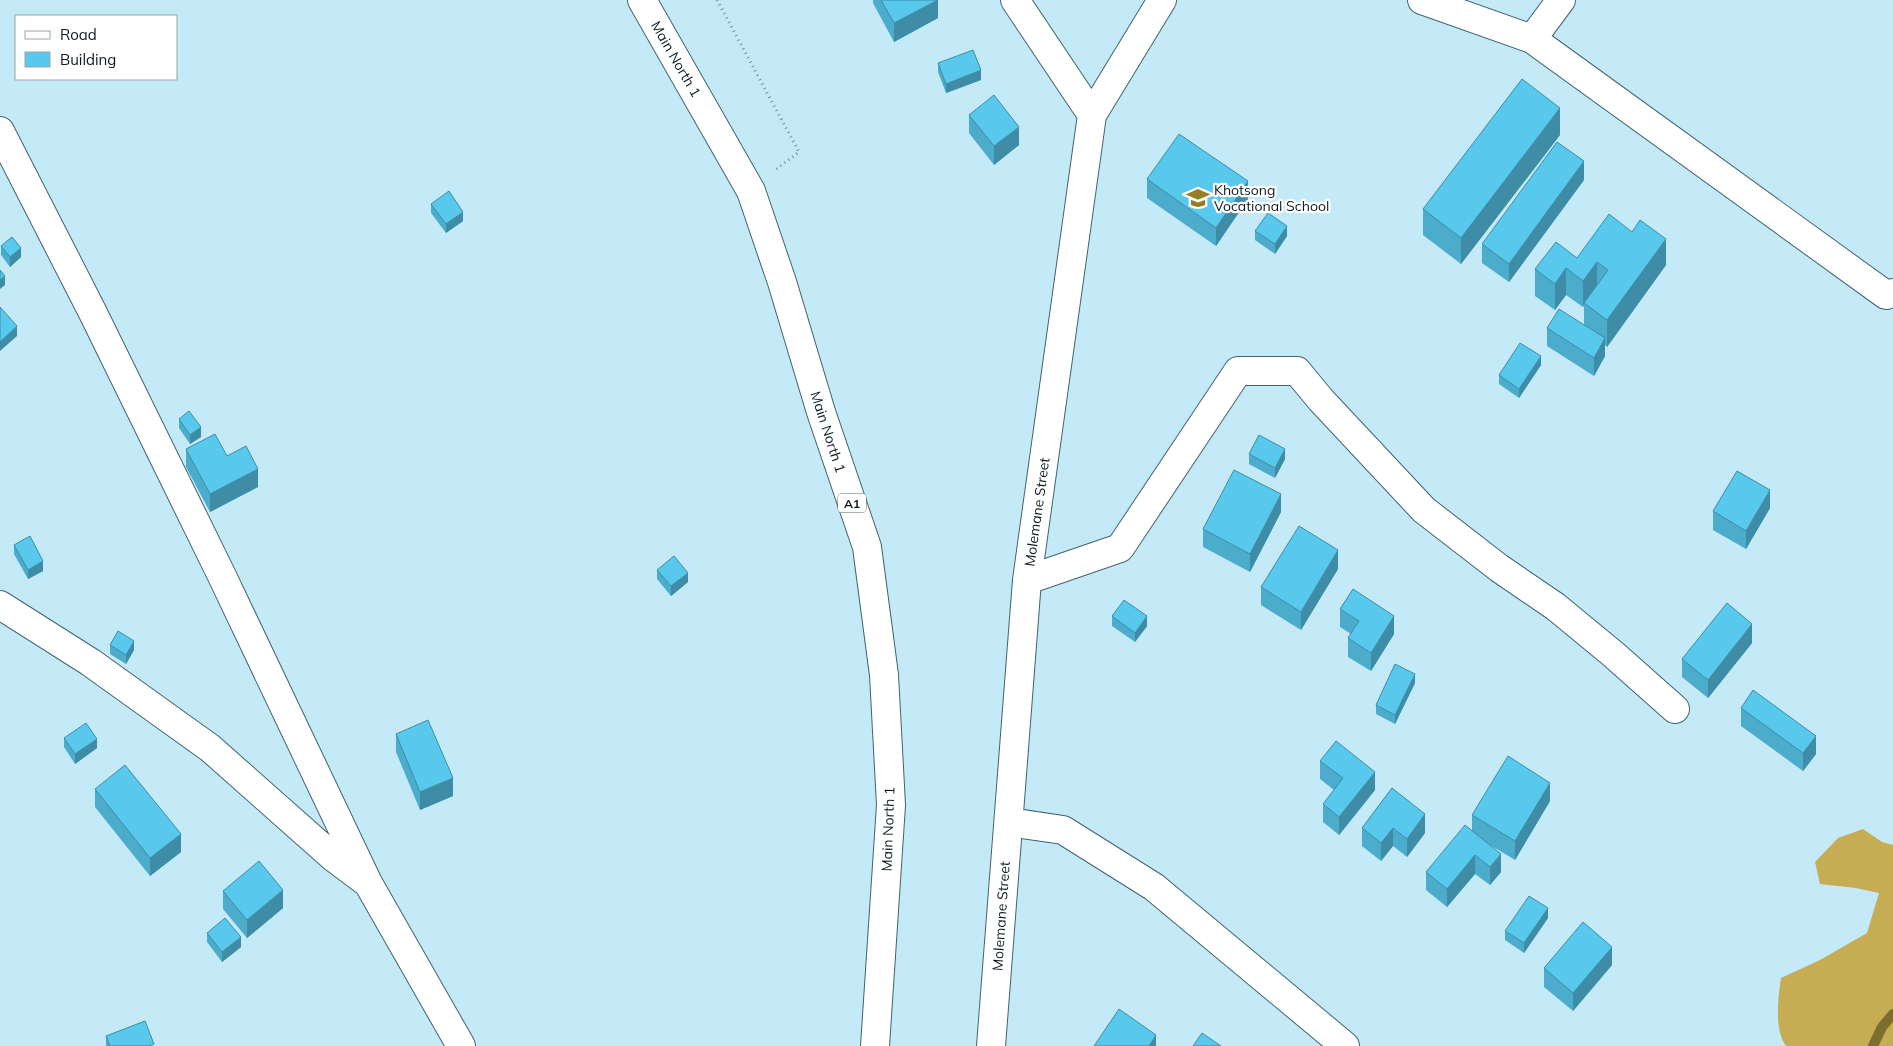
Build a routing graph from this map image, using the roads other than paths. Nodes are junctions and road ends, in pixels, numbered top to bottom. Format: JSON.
{"nodes":[{"id":1,"x":642,"y":0,"type":"edge"},
{"id":2,"x":1015,"y":0,"type":"edge"},
{"id":3,"x":1162,"y":0,"type":"edge"},
{"id":4,"x":1422,"y":0,"type":"edge"},
{"id":5,"x":1561,"y":0,"type":"edge"},
{"id":6,"x":1532,"y":39,"type":"junction"},
{"id":7,"x":1092,"y":115,"type":"junction"},
{"id":8,"x":0,"y":131,"type":"edge"},
{"id":9,"x":1893,"y":293,"type":"edge"},
{"id":10,"x":1027,"y":580,"type":"junction"},
{"id":11,"x":0,"y":605,"type":"edge"},
{"id":12,"x":1676,"y":709,"type":"dead end"},
{"id":13,"x":1008,"y":822,"type":"junction"},
{"id":14,"x":368,"y":883,"type":"junction"},
{"id":15,"x":461,"y":1046,"type":"edge"},
{"id":16,"x":875,"y":1046,"type":"edge"},
{"id":17,"x":991,"y":1046,"type":"edge"},
{"id":18,"x":1345,"y":1046,"type":"edge"}],
"edges":[{"from":1,"to":16,"type":"street","name":"Main North 1","number":"A1"},
{"from":2,"to":7,"type":"street"},
{"from":3,"to":7,"type":"street","name":"Molemane Street"},
{"from":4,"to":6,"type":"street"},
{"from":5,"to":6,"type":"street"},
{"from":6,"to":9,"type":"street"},
{"from":7,"to":10,"type":"street","name":"Molemane Street"},
{"from":8,"to":14,"type":"street"},
{"from":10,"to":12,"type":"street"},
{"from":10,"to":13,"type":"street","name":"Molemane Street"},
{"from":11,"to":14,"type":"street"},
{"from":13,"to":17,"type":"street","name":"Molemane Street"},
{"from":13,"to":18,"type":"street"},
{"from":14,"to":15,"type":"street"}]}
